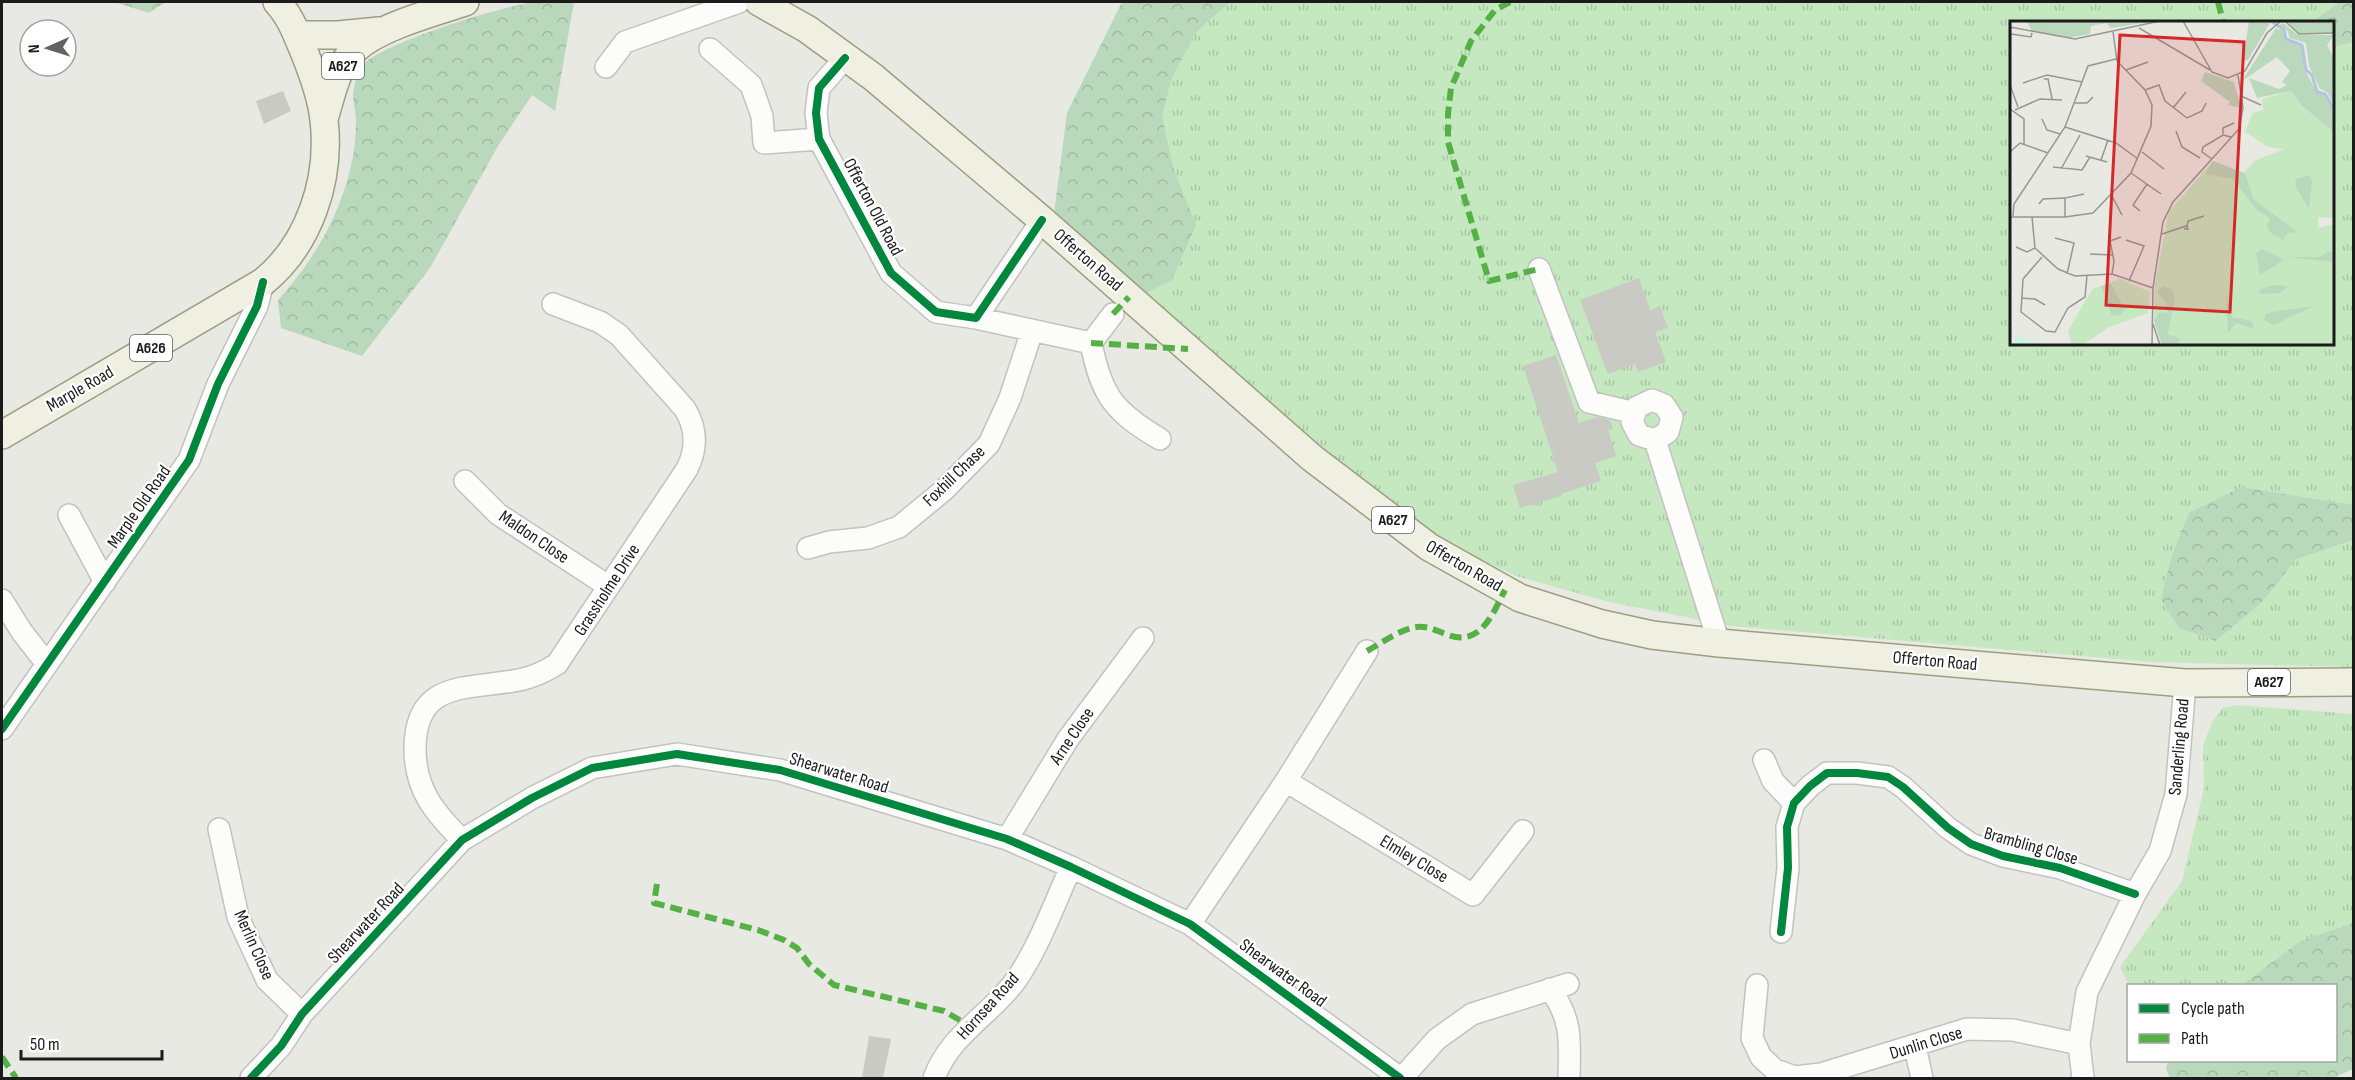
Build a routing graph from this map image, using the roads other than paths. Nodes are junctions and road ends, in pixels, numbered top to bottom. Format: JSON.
{"nodes":[{"id":1,"x":277,"y":2,"type":"edge"},
{"id":2,"x":465,"y":2,"type":"edge"},
{"id":3,"x":739,"y":2,"type":"edge"},
{"id":4,"x":759,"y":2,"type":"edge"},
{"id":5,"x":384,"y":30,"type":"junction"},
{"id":6,"x":297,"y":35,"type":"junction"},
{"id":7,"x":710,"y":49,"type":"dead end"},
{"id":8,"x":845,"y":58,"type":"junction"},
{"id":9,"x":606,"y":67,"type":"dead end"},
{"id":10,"x":324,"y":119,"type":"junction"},
{"id":11,"x":819,"y":139,"type":"junction"},
{"id":12,"x":1042,"y":220,"type":"junction"},
{"id":13,"x":1539,"y":269,"type":"dead end"},
{"id":14,"x":260,"y":294,"type":"junction"},
{"id":15,"x":553,"y":304,"type":"dead end"},
{"id":16,"x":1113,"y":314,"type":"dead end"},
{"id":17,"x":976,"y":318,"type":"junction"},
{"id":18,"x":1032,"y":331,"type":"junction"},
{"id":19,"x":1091,"y":342,"type":"junction"},
{"id":20,"x":1635,"y":414,"type":"junction"},
{"id":21,"x":2,"y":435,"type":"edge"},
{"id":22,"x":1160,"y":439,"type":"dead end"},
{"id":23,"x":1655,"y":440,"type":"junction"},
{"id":24,"x":465,"y":481,"type":"dead end"},
{"id":25,"x":69,"y":515,"type":"dead end"},
{"id":26,"x":808,"y":548,"type":"dead end"},
{"id":27,"x":105,"y":582,"type":"junction"},
{"id":28,"x":608,"y":586,"type":"junction"},
{"id":29,"x":2,"y":600,"type":"edge"},
{"id":30,"x":1143,"y":638,"type":"dead end"},
{"id":31,"x":1719,"y":643,"type":"junction"},
{"id":32,"x":1367,"y":651,"type":"dead end"},
{"id":33,"x":47,"y":664,"type":"junction"},
{"id":34,"x":2185,"y":682,"type":"junction"},
{"id":35,"x":2354,"y":682,"type":"edge"},
{"id":36,"x":2,"y":729,"type":"edge"},
{"id":37,"x":1764,"y":760,"type":"dead end"},
{"id":38,"x":1286,"y":781,"type":"junction"},
{"id":39,"x":1794,"y":803,"type":"junction"},
{"id":40,"x":219,"y":829,"type":"dead end"},
{"id":41,"x":1523,"y":831,"type":"dead end"},
{"id":42,"x":1006,"y":839,"type":"junction"},
{"id":43,"x":462,"y":840,"type":"junction"},
{"id":44,"x":1071,"y":867,"type":"junction"},
{"id":45,"x":2135,"y":894,"type":"junction"},
{"id":46,"x":1190,"y":924,"type":"junction"},
{"id":47,"x":1781,"y":932,"type":"dead end"},
{"id":48,"x":1757,"y":984,"type":"dead end"},
{"id":49,"x":302,"y":1014,"type":"junction"},
{"id":50,"x":2079,"y":1044,"type":"junction"},
{"id":51,"x":1915,"y":1047,"type":"junction"},
{"id":52,"x":1772,"y":1074,"type":"edge"},
{"id":53,"x":1569,"y":1076,"type":"dead end"},
{"id":54,"x":251,"y":1078,"type":"edge"},
{"id":55,"x":934,"y":1078,"type":"edge"},
{"id":56,"x":1401,"y":1078,"type":"edge"},
{"id":57,"x":1922,"y":1078,"type":"edge"},
{"id":58,"x":2083,"y":1078,"type":"edge"}],
"edges":[{"from":1,"to":6,"type":"main road","name":"Marple Road","number":"A626"},
{"from":2,"to":5,"type":"main road","number":"A627"},
{"from":3,"to":9,"type":"street"},
{"from":4,"to":8,"type":"main road","name":"Offerton Road","number":"A627"},
{"from":5,"to":6,"type":"main road","number":"A627"},
{"from":5,"to":10,"type":"main road","number":"A627"},
{"from":6,"to":10,"type":"main road","name":"Marple Road","number":"A626"},
{"from":7,"to":11,"type":"street"},
{"from":8,"to":11,"type":"street","name":"Offerton Old Road"},
{"from":8,"to":12,"type":"main road","name":"Offerton Road","number":"A627"},
{"from":10,"to":14,"type":"main road","name":"Marple Road","number":"A626"},
{"from":11,"to":17,"type":"street","name":"Offerton Old Road"},
{"from":12,"to":17,"type":"street"},
{"from":12,"to":31,"type":"main road","name":"Offerton Road","number":"A627"},
{"from":13,"to":20,"type":"street"},
{"from":14,"to":21,"type":"main road","name":"Marple Road","number":"A626"},
{"from":14,"to":27,"type":"street","name":"Marple Old Road"},
{"from":15,"to":28,"type":"street","name":"Grassholme Drive"},
{"from":16,"to":19,"type":"street"},
{"from":17,"to":18,"type":"street","name":"Offerton Old Road"},
{"from":18,"to":19,"type":"street","name":"Offerton Old Road"},
{"from":18,"to":26,"type":"street","name":"Foxhill Chase"},
{"from":19,"to":22,"type":"street"},
{"from":20,"to":23,"type":"street"},
{"from":20,"to":23,"type":"street"},
{"from":23,"to":31,"type":"street"},
{"from":24,"to":28,"type":"street","name":"Maldon Close"},
{"from":25,"to":27,"type":"street"},
{"from":27,"to":33,"type":"street","name":"Marple Old Road"},
{"from":28,"to":43,"type":"street","name":"Grassholme Drive"},
{"from":29,"to":33,"type":"street"},
{"from":30,"to":42,"type":"street","name":"Arne Close"},
{"from":31,"to":34,"type":"main road","name":"Offerton Road","number":"A627"},
{"from":32,"to":38,"type":"street"},
{"from":33,"to":36,"type":"street","name":"Marple Old Road"},
{"from":34,"to":35,"type":"main road","name":"Offerton Road","number":"A627"},
{"from":34,"to":45,"type":"street","name":"Sanderling Road"},
{"from":37,"to":39,"type":"street"},
{"from":38,"to":41,"type":"street","name":"Elmley Close"},
{"from":38,"to":46,"type":"street"},
{"from":39,"to":45,"type":"street","name":"Brambling Close"},
{"from":39,"to":47,"type":"street"},
{"from":40,"to":49,"type":"street","name":"Merlin Close"},
{"from":42,"to":43,"type":"street","name":"Shearwater Road"},
{"from":42,"to":44,"type":"street","name":"Shearwater Road"},
{"from":43,"to":49,"type":"street","name":"Shearwater Road"},
{"from":44,"to":46,"type":"street","name":"Shearwater Road"},
{"from":44,"to":55,"type":"street","name":"Hornsea Road"},
{"from":45,"to":50,"type":"street","name":"Sanderling Road"},
{"from":46,"to":56,"type":"street","name":"Shearwater Road"},
{"from":48,"to":52,"type":"street","name":"Dunlin Close"},
{"from":49,"to":54,"type":"street","name":"Shearwater Road"},
{"from":50,"to":51,"type":"street","name":"Dunlin Close"},
{"from":50,"to":58,"type":"street","name":"Sanderling Road"},
{"from":51,"to":52,"type":"street","name":"Dunlin Close"},
{"from":51,"to":57,"type":"street"},
{"from":53,"to":56,"type":"street"}]}
